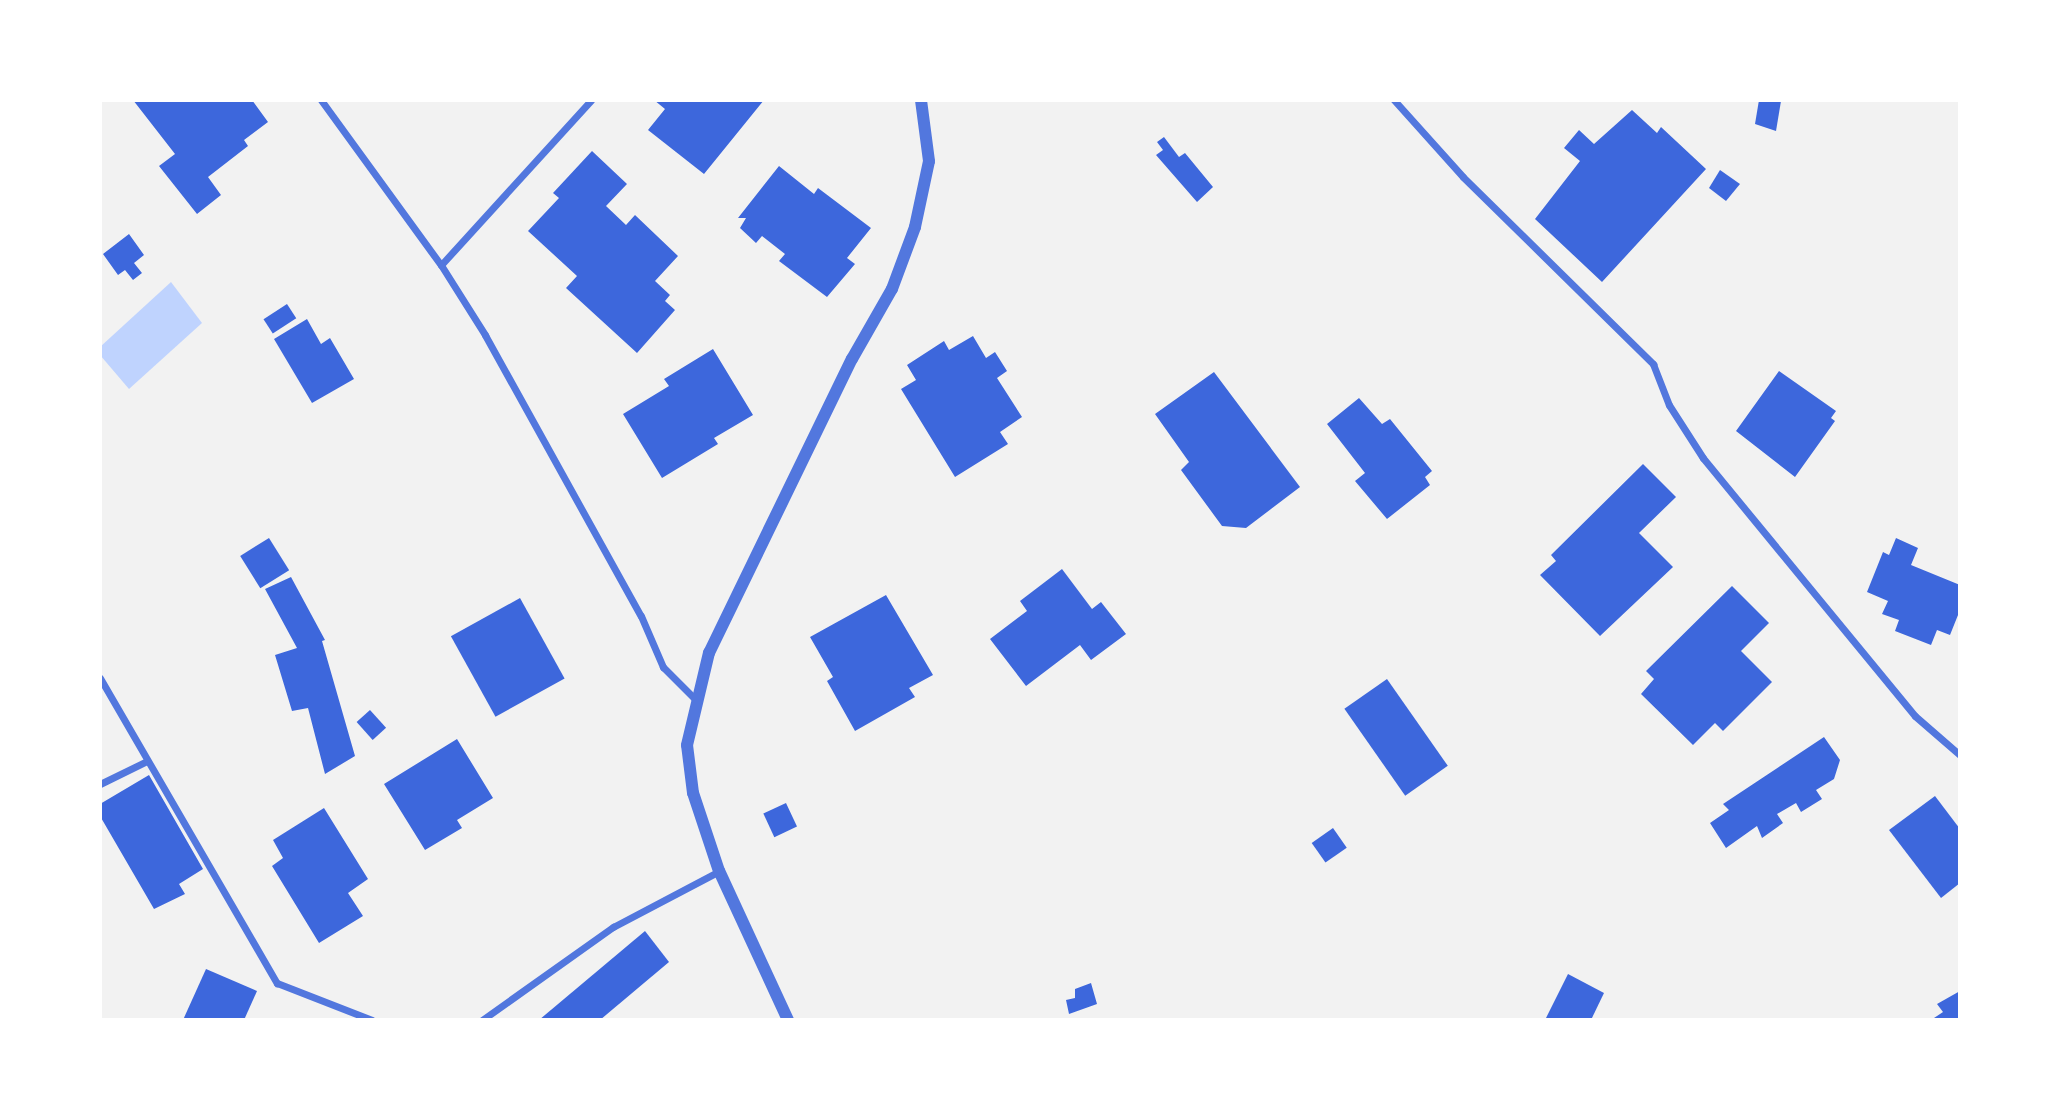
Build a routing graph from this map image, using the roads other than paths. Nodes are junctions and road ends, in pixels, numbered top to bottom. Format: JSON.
{"nodes":[{"id":1,"x":321,"y":100,"type":"edge"},
{"id":2,"x":591,"y":100,"type":"edge"},
{"id":3,"x":921,"y":100,"type":"edge"},
{"id":4,"x":1394,"y":100,"type":"edge"},
{"id":5,"x":441,"y":265,"type":"junction"},
{"id":6,"x":100,"y":678,"type":"edge"},
{"id":7,"x":696,"y":700,"type":"junction"},
{"id":8,"x":1960,"y":755,"type":"edge"},
{"id":9,"x":148,"y":761,"type":"junction"},
{"id":10,"x":100,"y":784,"type":"edge"},
{"id":11,"x":719,"y":871,"type":"junction"},
{"id":12,"x":372,"y":1020,"type":"edge"},
{"id":13,"x":482,"y":1020,"type":"edge"},
{"id":14,"x":788,"y":1020,"type":"edge"}],
"edges":[{"from":1,"to":5,"type":"street"},
{"from":2,"to":5,"type":"street"},
{"from":3,"to":7,"type":"street"},
{"from":4,"to":8,"type":"street"},
{"from":5,"to":7,"type":"street"},
{"from":6,"to":9,"type":"street"},
{"from":7,"to":11,"type":"street"},
{"from":9,"to":10,"type":"street"},
{"from":9,"to":12,"type":"street"},
{"from":11,"to":13,"type":"street"},
{"from":11,"to":14,"type":"street"}]}
